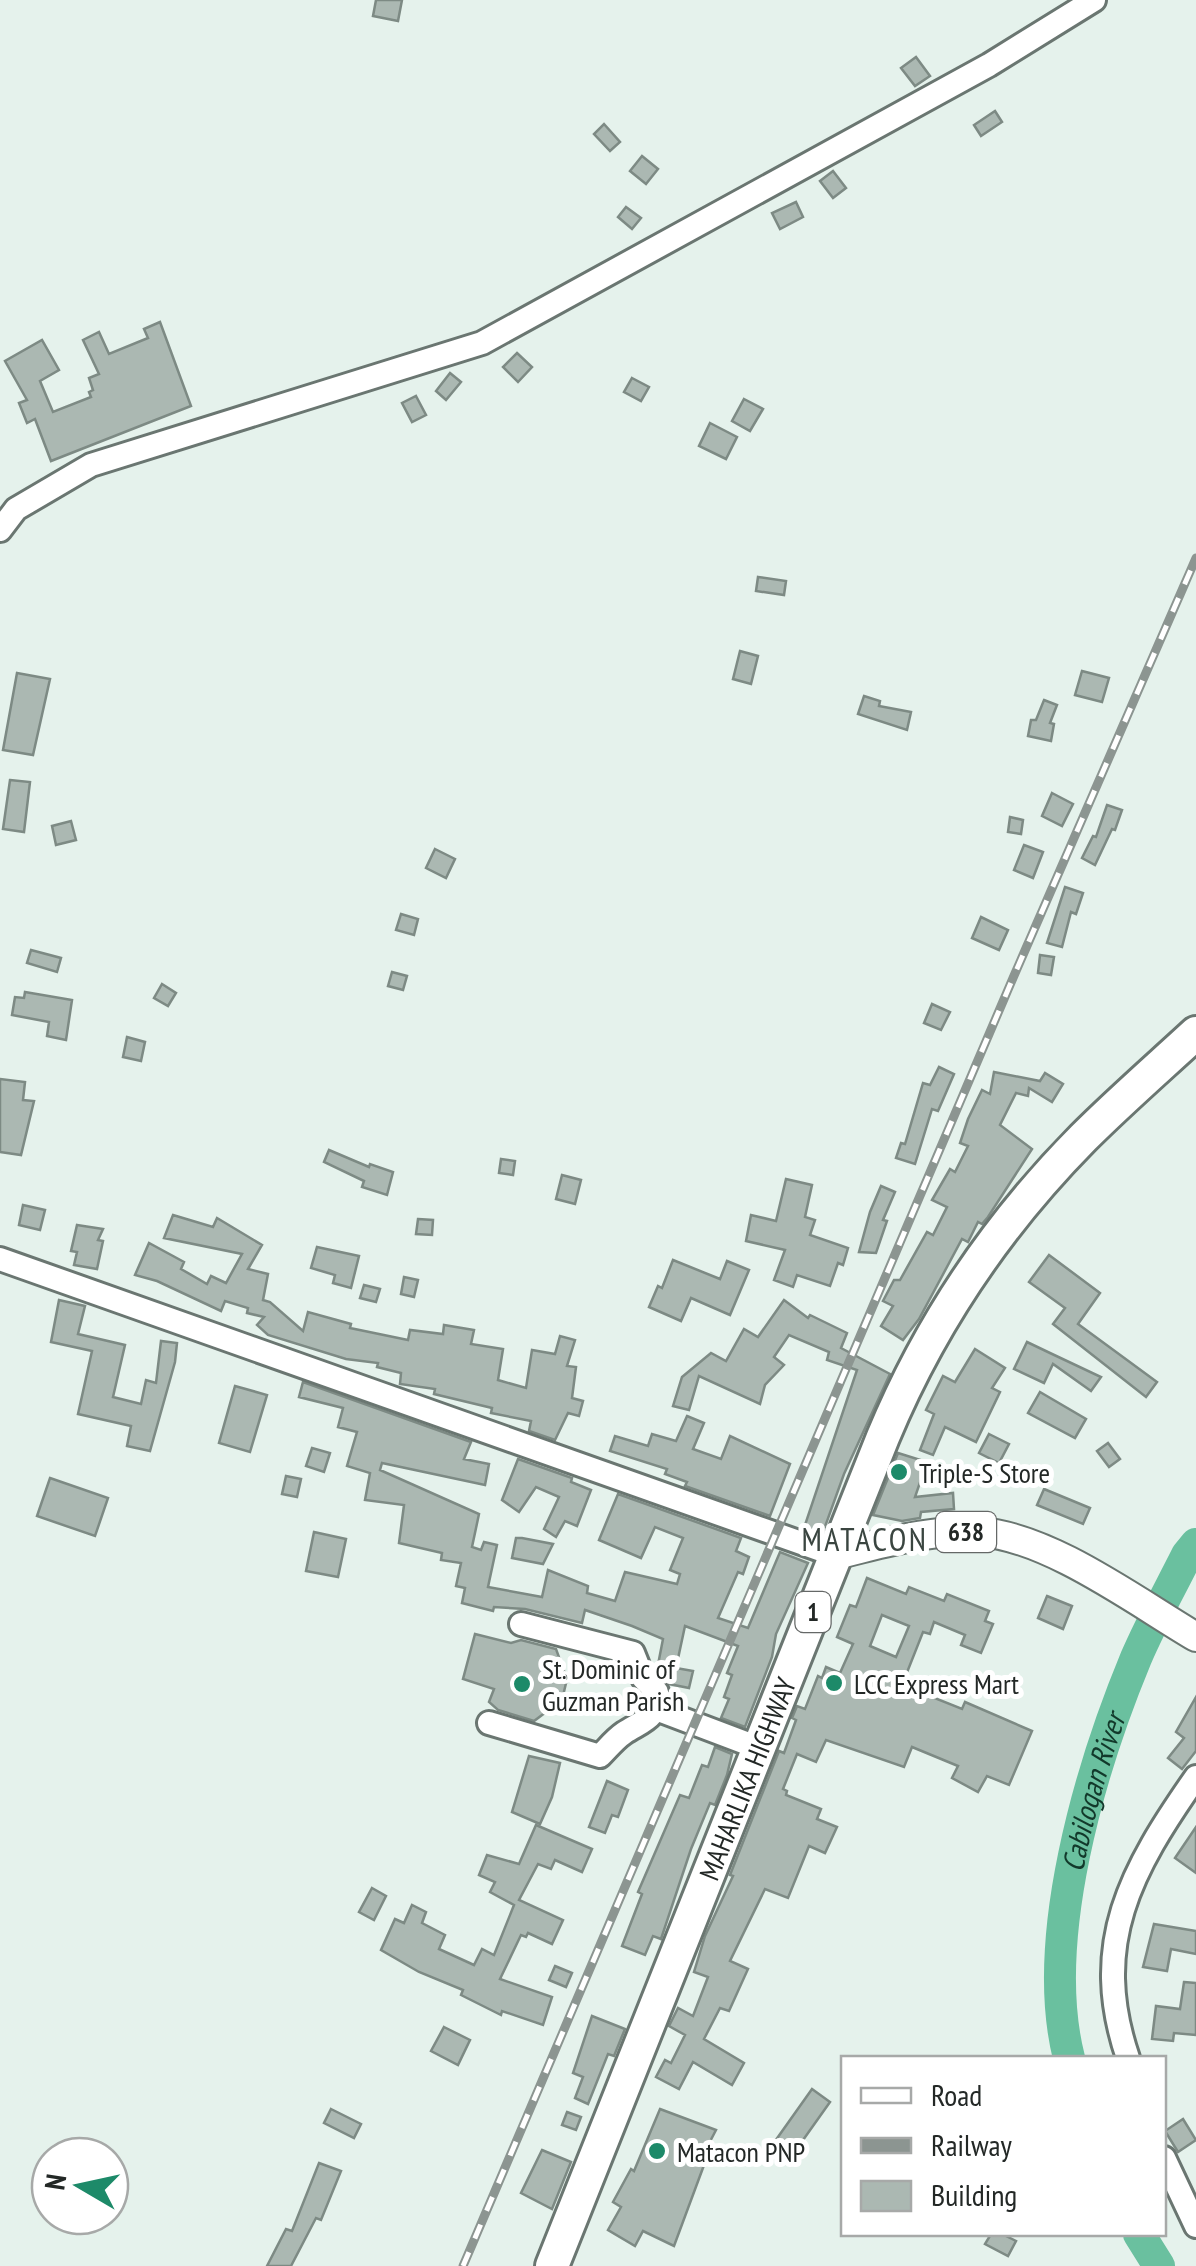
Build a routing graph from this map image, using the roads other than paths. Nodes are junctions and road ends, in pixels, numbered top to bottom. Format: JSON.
{"nodes":[{"id":1,"x":1094,"y":0,"type":"edge"},
{"id":2,"x":0,"y":530,"type":"edge"},
{"id":3,"x":1196,"y":1034,"type":"edge"},
{"id":4,"x":0,"y":1259,"type":"edge"},
{"id":5,"x":857,"y":1502,"type":"junction"},
{"id":6,"x":894,"y":1541,"type":"junction"},
{"id":7,"x":835,"y":1556,"type":"junction"},
{"id":8,"x":522,"y":1624,"type":"dead end"},
{"id":9,"x":1196,"y":1637,"type":"edge"},
{"id":10,"x":656,"y":1710,"type":"junction"},
{"id":11,"x":490,"y":1723,"type":"dead end"},
{"id":12,"x":759,"y":1748,"type":"junction"},
{"id":13,"x":1196,"y":1777,"type":"edge"},
{"id":14,"x":1127,"y":2056,"type":"edge"},
{"id":15,"x":1166,"y":2162,"type":"edge"},
{"id":16,"x":1196,"y":2226,"type":"edge"},
{"id":17,"x":552,"y":2266,"type":"edge"}],
"edges":[{"from":1,"to":2,"type":"street"},
{"from":3,"to":5,"type":"highway","name":"MAHARLIKA HIGHWAY","number":"1"},
{"from":4,"to":7,"type":"street"},
{"from":5,"to":6,"type":"main road"},
{"from":5,"to":7,"type":"highway","name":"MAHARLIKA HIGHWAY","number":"1"},
{"from":6,"to":7,"type":"main road","number":"638"},
{"from":6,"to":9,"type":"main road","number":"638"},
{"from":7,"to":12,"type":"highway","name":"MAHARLIKA HIGHWAY","number":"1"},
{"from":8,"to":10,"type":"street"},
{"from":10,"to":11,"type":"street"},
{"from":10,"to":12,"type":"street"},
{"from":12,"to":17,"type":"highway","name":"MAHARLIKA HIGHWAY","number":"1"},
{"from":13,"to":14,"type":"street"},
{"from":15,"to":16,"type":"street"}]}
